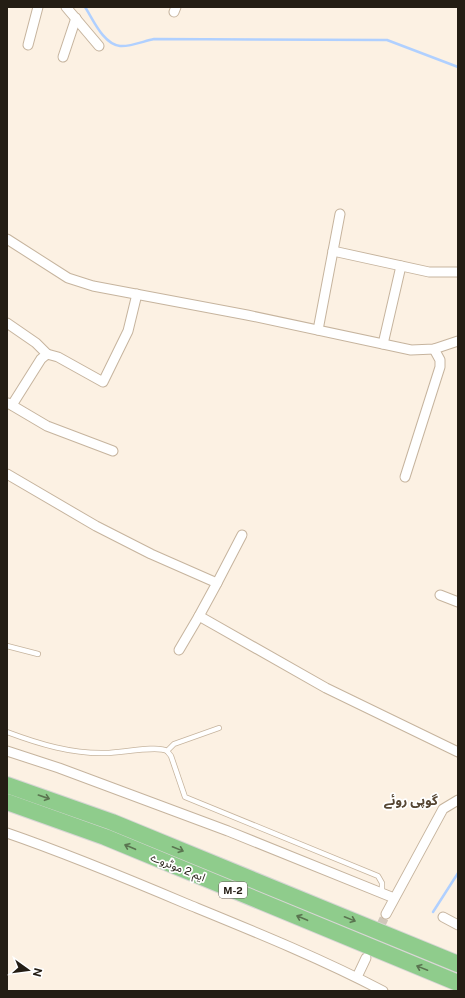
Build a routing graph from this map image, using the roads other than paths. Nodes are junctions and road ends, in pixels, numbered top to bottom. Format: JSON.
{"nodes":[{"id":1,"x":38,"y":7,"type":"edge"},
{"id":2,"x":66,"y":7,"type":"edge"},
{"id":3,"x":76,"y":18,"type":"junction"},
{"id":4,"x":28,"y":45,"type":"dead end"},
{"id":5,"x":100,"y":46,"type":"dead end"},
{"id":6,"x":63,"y":57,"type":"dead end"},
{"id":7,"x":340,"y":214,"type":"dead end"},
{"id":8,"x":7,"y":239,"type":"edge"},
{"id":9,"x":333,"y":251,"type":"junction"},
{"id":10,"x":400,"y":266,"type":"junction"},
{"id":11,"x":458,"y":272,"type":"edge"},
{"id":12,"x":137,"y":294,"type":"junction"},
{"id":13,"x":7,"y":323,"type":"edge"},
{"id":14,"x":318,"y":330,"type":"junction"},
{"id":15,"x":458,"y":341,"type":"edge"},
{"id":16,"x":383,"y":344,"type":"junction"},
{"id":17,"x":434,"y":349,"type":"junction"},
{"id":18,"x":47,"y":354,"type":"junction"},
{"id":19,"x":9,"y":404,"type":"edge"},
{"id":20,"x":113,"y":451,"type":"dead end"},
{"id":21,"x":7,"y":474,"type":"edge"},
{"id":22,"x":405,"y":477,"type":"dead end"},
{"id":23,"x":242,"y":535,"type":"dead end"},
{"id":24,"x":217,"y":583,"type":"junction"},
{"id":25,"x":440,"y":595,"type":"dead end"},
{"id":26,"x":458,"y":602,"type":"edge"},
{"id":27,"x":199,"y":616,"type":"junction"},
{"id":28,"x":7,"y":646,"type":"edge"},
{"id":29,"x":179,"y":650,"type":"dead end"},
{"id":30,"x":38,"y":654,"type":"dead end"},
{"id":31,"x":219,"y":728,"type":"dead end"},
{"id":32,"x":7,"y":732,"type":"edge"},
{"id":33,"x":7,"y":751,"type":"edge"},
{"id":34,"x":167,"y":751,"type":"junction"},
{"id":35,"x":458,"y":752,"type":"edge"},
{"id":36,"x":7,"y":785,"type":"edge"},
{"id":37,"x":458,"y":800,"type":"edge"},
{"id":38,"x":7,"y":802,"type":"edge"},
{"id":39,"x":7,"y":833,"type":"edge"},
{"id":40,"x":382,"y":893,"type":"junction"},
{"id":41,"x":394,"y":898,"type":"junction"},
{"id":42,"x":386,"y":914,"type":"tunnel mouth"},
{"id":43,"x":443,"y":917,"type":"dead end"},
{"id":44,"x":458,"y":925,"type":"edge"},
{"id":45,"x":366,"y":958,"type":"tunnel mouth"},
{"id":46,"x":458,"y":964,"type":"edge"},
{"id":47,"x":357,"y":978,"type":"junction"},
{"id":48,"x":458,"y":983,"type":"edge"},
{"id":49,"x":383,"y":991,"type":"edge"}],
"edges":[{"from":1,"to":4,"type":"street"},
{"from":2,"to":3,"type":"street"},
{"from":3,"to":5,"type":"street"},
{"from":3,"to":6,"type":"street"},
{"from":7,"to":9,"type":"street"},
{"from":8,"to":12,"type":"street"},
{"from":9,"to":10,"type":"street"},
{"from":9,"to":14,"type":"street"},
{"from":10,"to":11,"type":"street"},
{"from":10,"to":16,"type":"street"},
{"from":12,"to":14,"type":"street"},
{"from":12,"to":18,"type":"street"},
{"from":13,"to":18,"type":"street"},
{"from":14,"to":16,"type":"street"},
{"from":15,"to":17,"type":"street"},
{"from":16,"to":17,"type":"street"},
{"from":17,"to":22,"type":"street"},
{"from":18,"to":19,"type":"street"},
{"from":19,"to":20,"type":"street"},
{"from":21,"to":24,"type":"street"},
{"from":23,"to":24,"type":"street"},
{"from":24,"to":27,"type":"street"},
{"from":25,"to":26,"type":"street"},
{"from":27,"to":29,"type":"street"},
{"from":27,"to":35,"type":"street"},
{"from":28,"to":30,"type":"lane"},
{"from":31,"to":34,"type":"lane"},
{"from":32,"to":34,"type":"lane"},
{"from":33,"to":40,"type":"street"},
{"from":34,"to":40,"type":"lane"},
{"from":36,"to":46,"type":"highway","name":"ایم 2 موٹروے","number":"M-2","one_way":true},
{"from":37,"to":41,"type":"street"},
{"from":48,"to":38,"type":"highway","name":"ایم 2 موٹروے","number":"M-2","one_way":true},
{"from":39,"to":47,"type":"street"},
{"from":40,"to":41,"type":"street"},
{"from":41,"to":42,"type":"street"},
{"from":43,"to":44,"type":"street"},
{"from":45,"to":47,"type":"street"},
{"from":47,"to":49,"type":"street"}]}
